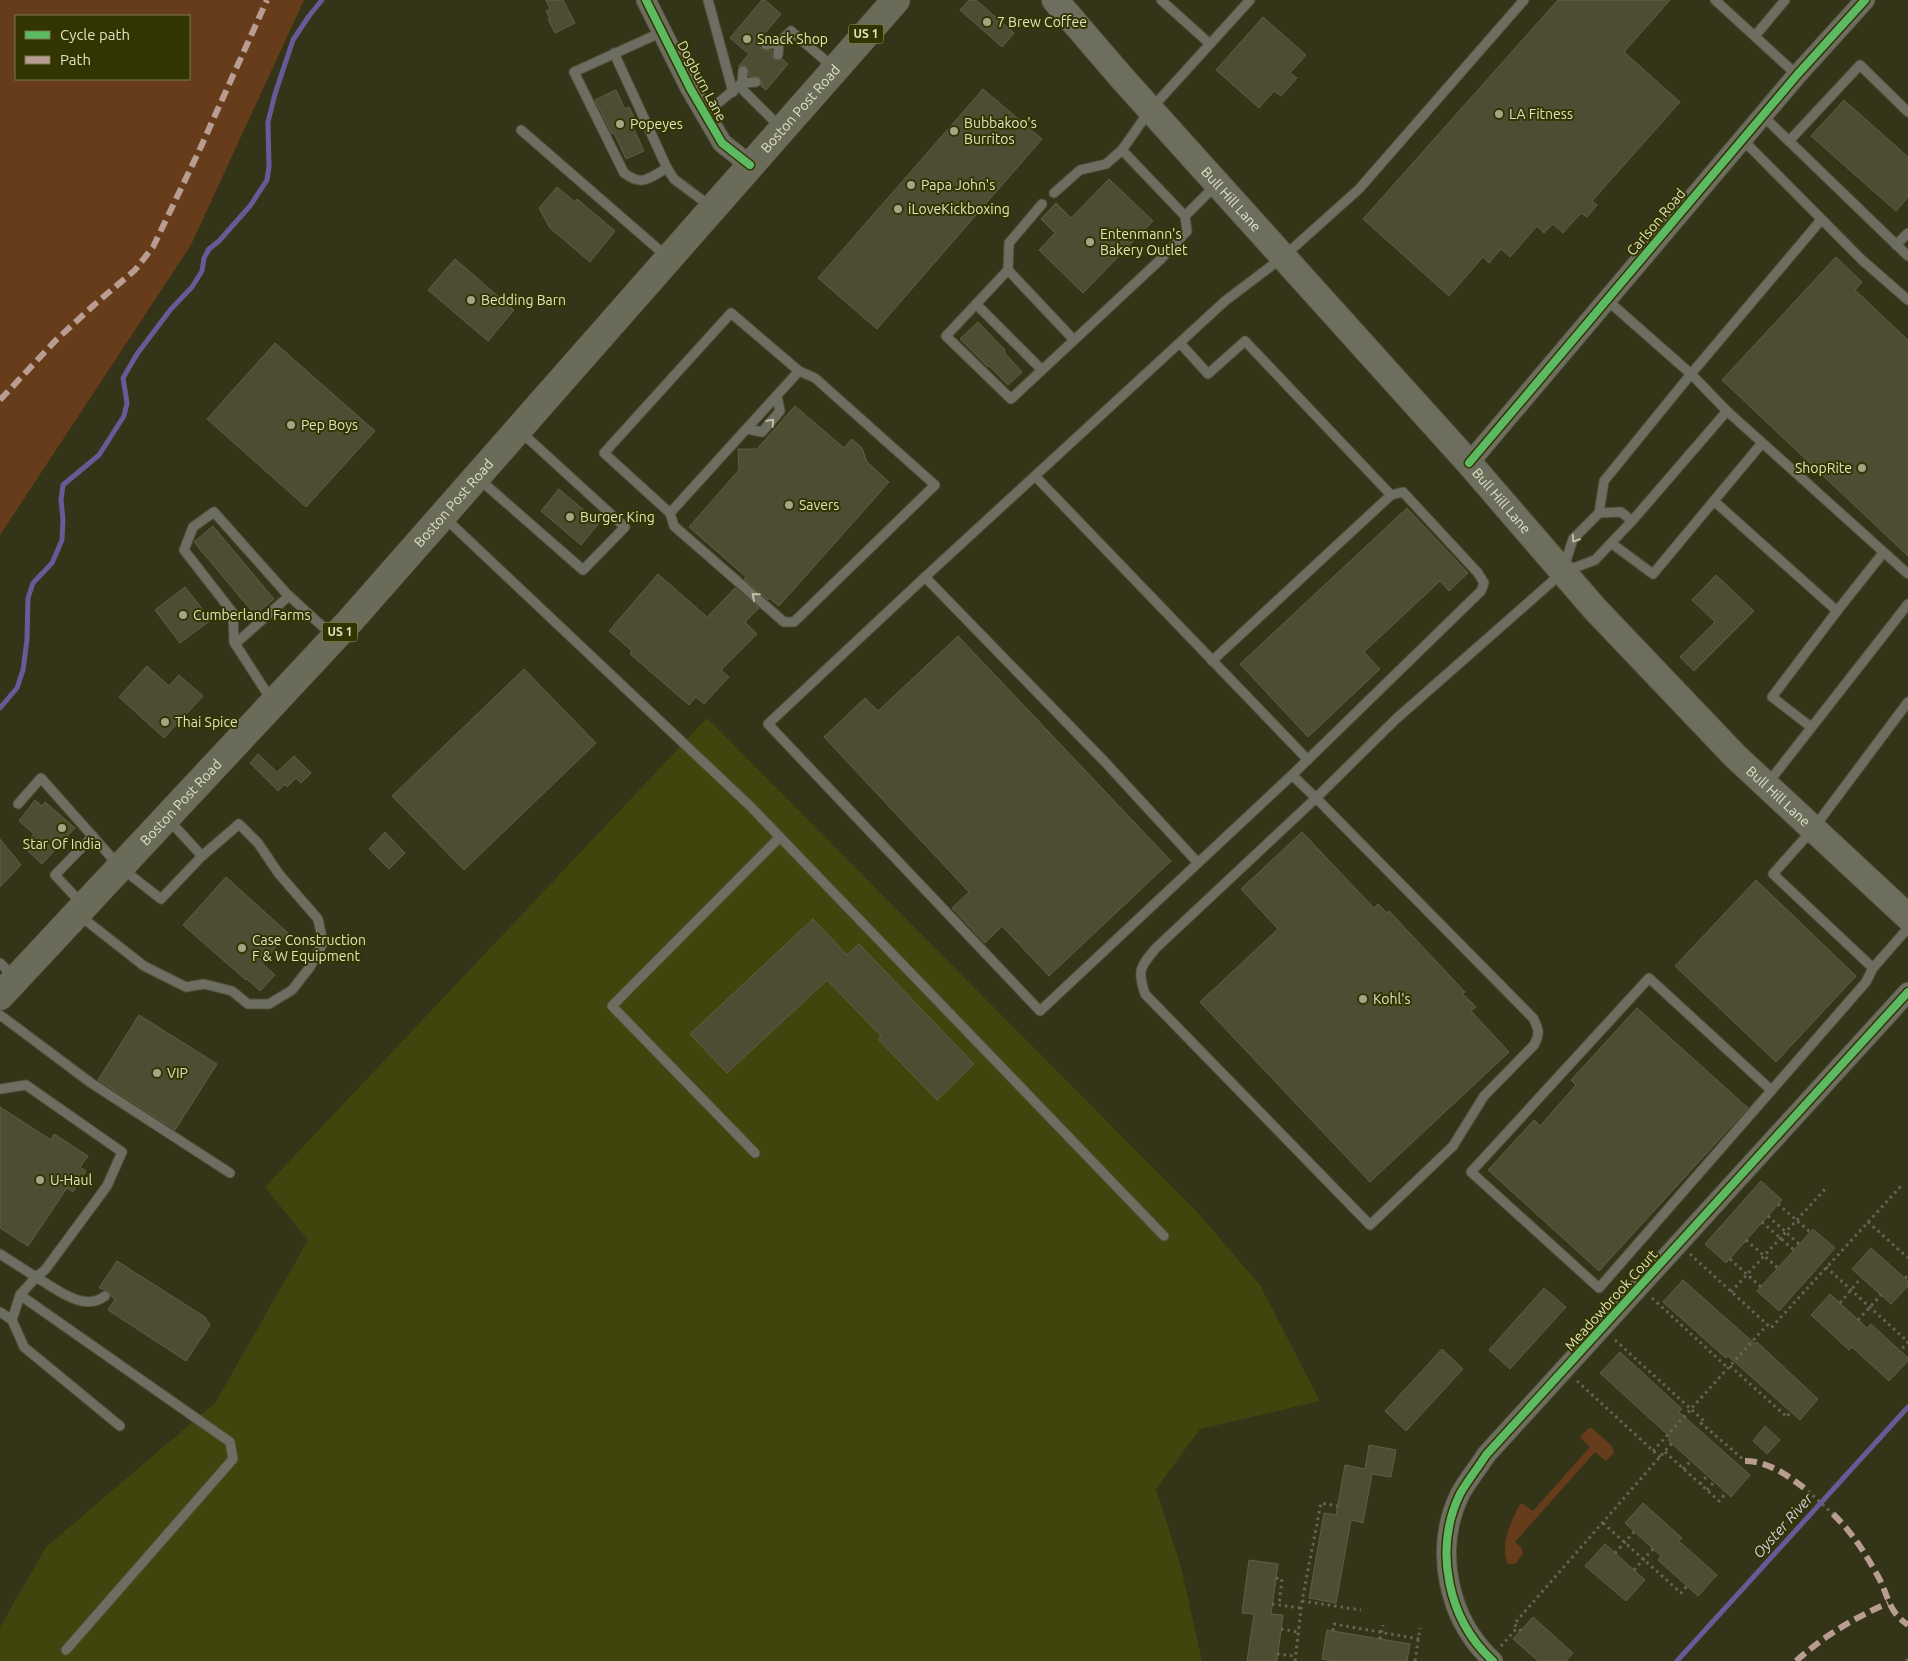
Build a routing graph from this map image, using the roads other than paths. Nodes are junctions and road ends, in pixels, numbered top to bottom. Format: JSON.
{"nodes":[{"id":1,"x":646,"y":0,"type":"edge"},
{"id":2,"x":708,"y":0,"type":"edge"},
{"id":3,"x":896,"y":0,"type":"edge"},
{"id":4,"x":1055,"y":0,"type":"edge"},
{"id":5,"x":1161,"y":0,"type":"edge"},
{"id":6,"x":1250,"y":0,"type":"edge"},
{"id":7,"x":1524,"y":0,"type":"edge"},
{"id":8,"x":1715,"y":0,"type":"edge"},
{"id":9,"x":1785,"y":0,"type":"edge"},
{"id":10,"x":1865,"y":0,"type":"edge"},
{"id":11,"x":662,"y":32,"type":"junction"},
{"id":12,"x":1755,"y":36,"type":"junction"},
{"id":13,"x":779,"y":42,"type":"junction"},
{"id":14,"x":1210,"y":44,"type":"junction"},
{"id":15,"x":766,"y":45,"type":"dead end"},
{"id":16,"x":614,"y":53,"type":"junction"},
{"id":17,"x":778,"y":55,"type":"dead end"},
{"id":18,"x":836,"y":69,"type":"junction"},
{"id":19,"x":743,"y":71,"type":"dead end"},
{"id":20,"x":1797,"y":74,"type":"junction"},
{"id":21,"x":756,"y":82,"type":"dead end"},
{"id":22,"x":738,"y":87,"type":"junction"},
{"id":23,"x":1150,"y":110,"type":"junction"},
{"id":24,"x":1908,"y":112,"type":"edge"},
{"id":25,"x":705,"y":114,"type":"junction"},
{"id":26,"x":1763,"y":116,"type":"junction"},
{"id":27,"x":782,"y":129,"type":"junction"},
{"id":28,"x":521,"y":130,"type":"dead end"},
{"id":29,"x":1742,"y":139,"type":"junction"},
{"id":30,"x":1789,"y":141,"type":"junction"},
{"id":31,"x":1122,"y":150,"type":"junction"},
{"id":32,"x":750,"y":165,"type":"junction"},
{"id":33,"x":667,"y":168,"type":"junction"},
{"id":34,"x":1217,"y":184,"type":"junction"},
{"id":35,"x":1054,"y":193,"type":"dead end"},
{"id":36,"x":1042,"y":204,"type":"dead end"},
{"id":37,"x":712,"y":208,"type":"junction"},
{"id":38,"x":1185,"y":216,"type":"junction"},
{"id":39,"x":1821,"y":220,"type":"junction"},
{"id":40,"x":1908,"y":233,"type":"edge"},
{"id":41,"x":1896,"y":244,"type":"junction"},
{"id":42,"x":1908,"y":256,"type":"edge"},
{"id":43,"x":1283,"y":257,"type":"junction"},
{"id":44,"x":669,"y":258,"type":"junction"},
{"id":45,"x":1008,"y":270,"type":"junction"},
{"id":46,"x":1607,"y":300,"type":"junction"},
{"id":47,"x":1908,"y":300,"type":"edge"},
{"id":48,"x":976,"y":304,"type":"junction"},
{"id":49,"x":1074,"y":340,"type":"junction"},
{"id":50,"x":1180,"y":343,"type":"junction"},
{"id":51,"x":1042,"y":370,"type":"junction"},
{"id":52,"x":799,"y":371,"type":"junction"},
{"id":53,"x":1691,"y":374,"type":"junction"},
{"id":54,"x":777,"y":396,"type":"junction"},
{"id":55,"x":1727,"y":411,"type":"junction"},
{"id":56,"x":518,"y":429,"type":"junction"},
{"id":57,"x":747,"y":429,"type":"junction"},
{"id":58,"x":1762,"y":443,"type":"junction"},
{"id":59,"x":1469,"y":463,"type":"junction"},
{"id":60,"x":1035,"y":476,"type":"junction"},
{"id":61,"x":477,"y":477,"type":"junction"},
{"id":62,"x":1391,"y":495,"type":"junction"},
{"id":63,"x":1714,"y":500,"type":"junction"},
{"id":64,"x":670,"y":512,"type":"junction"},
{"id":65,"x":1599,"y":513,"type":"junction"},
{"id":66,"x":443,"y":516,"type":"junction"},
{"id":67,"x":1632,"y":522,"type":"junction"},
{"id":68,"x":1611,"y":543,"type":"junction"},
{"id":69,"x":1883,"y":553,"type":"junction"},
{"id":70,"x":1562,"y":572,"type":"junction"},
{"id":71,"x":1908,"y":574,"type":"edge"},
{"id":72,"x":924,"y":577,"type":"junction"},
{"id":73,"x":289,"y":596,"type":"junction"},
{"id":74,"x":1908,"y":604,"type":"edge"},
{"id":75,"x":1837,"y":612,"type":"junction"},
{"id":76,"x":335,"y":638,"type":"junction"},
{"id":77,"x":235,"y":644,"type":"junction"},
{"id":78,"x":1212,"y":661,"type":"junction"},
{"id":79,"x":1908,"y":702,"type":"edge"},
{"id":80,"x":274,"y":703,"type":"junction"},
{"id":81,"x":1811,"y":727,"type":"junction"},
{"id":82,"x":1308,"y":760,"type":"junction"},
{"id":83,"x":1292,"y":775,"type":"junction"},
{"id":84,"x":1766,"y":785,"type":"junction"},
{"id":85,"x":1316,"y":798,"type":"junction"},
{"id":86,"x":18,"y":804,"type":"dead end"},
{"id":87,"x":167,"y":818,"type":"junction"},
{"id":88,"x":1813,"y":829,"type":"junction"},
{"id":89,"x":93,"y":836,"type":"junction"},
{"id":90,"x":780,"y":836,"type":"junction"},
{"id":91,"x":202,"y":856,"type":"junction"},
{"id":92,"x":1198,"y":863,"type":"junction"},
{"id":93,"x":120,"y":867,"type":"junction"},
{"id":94,"x":81,"y":910,"type":"junction"},
{"id":95,"x":1907,"y":916,"type":"edge"},
{"id":96,"x":1873,"y":968,"type":"junction"},
{"id":97,"x":5,"y":979,"type":"edge"},
{"id":98,"x":1908,"y":992,"type":"edge"},
{"id":99,"x":0,"y":1014,"type":"edge"},
{"id":100,"x":0,"y":1089,"type":"edge"},
{"id":101,"x":1771,"y":1090,"type":"junction"},
{"id":102,"x":755,"y":1153,"type":"dead end"},
{"id":103,"x":230,"y":1173,"type":"dead end"},
{"id":104,"x":1164,"y":1236,"type":"dead end"},
{"id":105,"x":0,"y":1254,"type":"edge"},
{"id":106,"x":36,"y":1276,"type":"junction"},
{"id":107,"x":20,"y":1295,"type":"junction"},
{"id":108,"x":105,"y":1296,"type":"dead end"},
{"id":109,"x":0,"y":1312,"type":"edge"},
{"id":110,"x":12,"y":1320,"type":"junction"},
{"id":111,"x":120,"y":1426,"type":"dead end"},
{"id":112,"x":66,"y":1650,"type":"dead end"},
{"id":113,"x":1491,"y":1660,"type":"edge"}],
"edges":[{"from":1,"to":11,"type":"street","name":"Dogburn Lane"},
{"from":2,"to":22,"type":"lane"},
{"from":3,"to":18,"type":"main road","name":"Boston Post Road","number":"US 1"},
{"from":4,"to":23,"type":"main road","name":"Bull Hill Lane"},
{"from":5,"to":14,"type":"lane"},
{"from":6,"to":14,"type":"lane"},
{"from":7,"to":43,"type":"lane"},
{"from":8,"to":12,"type":"lane"},
{"from":9,"to":12,"type":"lane"},
{"from":10,"to":20,"type":"street","name":"Carlson Road"},
{"from":11,"to":16,"type":"lane"},
{"from":11,"to":25,"type":"street","name":"Dogburn Lane"},
{"from":12,"to":20,"type":"lane"},
{"from":13,"to":15,"type":"lane"},
{"from":13,"to":17,"type":"lane"},
{"from":13,"to":18,"type":"lane"},
{"from":14,"to":23,"type":"lane"},
{"from":16,"to":33,"type":"lane"},
{"from":16,"to":33,"type":"lane"},
{"from":18,"to":27,"type":"main road","name":"Boston Post Road","number":"US 1"},
{"from":19,"to":22,"type":"lane"},
{"from":20,"to":26,"type":"street","name":"Carlson Road"},
{"from":21,"to":22,"type":"lane"},
{"from":22,"to":25,"type":"lane"},
{"from":22,"to":27,"type":"lane"},
{"from":23,"to":31,"type":"lane"},
{"from":23,"to":34,"type":"main road","name":"Bull Hill Lane"},
{"from":24,"to":30,"type":"lane"},
{"from":25,"to":32,"type":"street","name":"Dogburn Lane"},
{"from":26,"to":29,"type":"street","name":"Carlson Road"},
{"from":26,"to":30,"type":"lane"},
{"from":27,"to":32,"type":"main road","name":"Boston Post Road","number":"US 1"},
{"from":28,"to":44,"type":"lane"},
{"from":29,"to":39,"type":"lane"},
{"from":29,"to":46,"type":"street","name":"Carlson Road"},
{"from":30,"to":41,"type":"lane"},
{"from":31,"to":35,"type":"lane"},
{"from":31,"to":38,"type":"lane"},
{"from":32,"to":37,"type":"main road","name":"Boston Post Road","number":"US 1"},
{"from":33,"to":37,"type":"lane"},
{"from":34,"to":38,"type":"lane"},
{"from":34,"to":43,"type":"main road","name":"Bull Hill Lane"},
{"from":36,"to":45,"type":"lane"},
{"from":37,"to":44,"type":"main road","name":"Boston Post Road","number":"US 1"},
{"from":38,"to":49,"type":"lane"},
{"from":39,"to":47,"type":"lane"},
{"from":39,"to":53,"type":"lane"},
{"from":40,"to":41,"type":"lane"},
{"from":41,"to":42,"type":"lane"},
{"from":43,"to":50,"type":"lane"},
{"from":43,"to":59,"type":"main road","name":"Bull Hill Lane"},
{"from":44,"to":56,"type":"main road","name":"Boston Post Road","number":"US 1"},
{"from":45,"to":48,"type":"lane"},
{"from":45,"to":49,"type":"lane"},
{"from":46,"to":53,"type":"lane"},
{"from":46,"to":59,"type":"street","name":"Carlson Road"},
{"from":48,"to":51,"type":"lane"},
{"from":48,"to":51,"type":"lane"},
{"from":49,"to":51,"type":"lane"},
{"from":50,"to":60,"type":"lane"},
{"from":50,"to":62,"type":"lane"},
{"from":52,"to":54,"type":"lane"},
{"from":52,"to":64,"type":"lane"},
{"from":52,"to":64,"type":"lane","one_way":true},
{"from":53,"to":55,"type":"lane"},
{"from":53,"to":65,"type":"lane"},
{"from":54,"to":57,"type":"lane"},
{"from":57,"to":54,"type":"lane","one_way":true},
{"from":55,"to":58,"type":"lane"},
{"from":55,"to":67,"type":"lane"},
{"from":56,"to":61,"type":"main road","name":"Boston Post Road","number":"US 1"},
{"from":56,"to":61,"type":"lane"},
{"from":57,"to":64,"type":"lane"},
{"from":58,"to":63,"type":"lane"},
{"from":58,"to":69,"type":"lane"},
{"from":59,"to":70,"type":"main road","name":"Bull Hill Lane"},
{"from":60,"to":72,"type":"lane"},
{"from":60,"to":78,"type":"lane"},
{"from":61,"to":66,"type":"main road","name":"Boston Post Road","number":"US 1"},
{"from":62,"to":78,"type":"lane"},
{"from":62,"to":82,"type":"lane"},
{"from":63,"to":68,"type":"lane"},
{"from":63,"to":75,"type":"lane"},
{"from":65,"to":67,"type":"lane"},
{"from":65,"to":70,"type":"lane","one_way":true},
{"from":66,"to":76,"type":"main road","name":"Boston Post Road","number":"US 1"},
{"from":66,"to":90,"type":"lane"},
{"from":67,"to":68,"type":"lane"},
{"from":68,"to":70,"type":"lane"},
{"from":69,"to":71,"type":"lane"},
{"from":69,"to":75,"type":"lane"},
{"from":70,"to":84,"type":"main road","name":"Bull Hill Lane"},
{"from":70,"to":85,"type":"lane"},
{"from":72,"to":92,"type":"lane"},
{"from":72,"to":92,"type":"lane"},
{"from":73,"to":76,"type":"lane"},
{"from":73,"to":77,"type":"lane"},
{"from":73,"to":77,"type":"lane"},
{"from":74,"to":81,"type":"lane"},
{"from":75,"to":81,"type":"lane"},
{"from":76,"to":80,"type":"main road","name":"Boston Post Road","number":"US 1"},
{"from":77,"to":80,"type":"lane"},
{"from":78,"to":82,"type":"lane"},
{"from":79,"to":88,"type":"lane"},
{"from":80,"to":87,"type":"main road","name":"Boston Post Road","number":"US 1"},
{"from":81,"to":84,"type":"lane"},
{"from":82,"to":83,"type":"lane"},
{"from":83,"to":85,"type":"lane"},
{"from":83,"to":92,"type":"lane"},
{"from":84,"to":88,"type":"main road","name":"Bull Hill Lane"},
{"from":85,"to":85,"type":"lane"},
{"from":86,"to":89,"type":"lane"},
{"from":87,"to":91,"type":"lane"},
{"from":87,"to":93,"type":"main road","name":"Boston Post Road","number":"US 1"},
{"from":88,"to":95,"type":"main road","name":"Bull Hill Lane"},
{"from":88,"to":96,"type":"lane"},
{"from":89,"to":93,"type":"lane"},
{"from":89,"to":94,"type":"lane"},
{"from":90,"to":102,"type":"lane"},
{"from":90,"to":104,"type":"lane"},
{"from":91,"to":93,"type":"lane"},
{"from":91,"to":94,"type":"lane"},
{"from":93,"to":94,"type":"main road","name":"Boston Post Road","number":"US 1"},
{"from":94,"to":97,"type":"main road","name":"Boston Post Road","number":"US 1"},
{"from":95,"to":96,"type":"lane"},
{"from":96,"to":101,"type":"lane"},
{"from":98,"to":113,"type":"street","name":"Meadowbrook Court"},
{"from":99,"to":103,"type":"lane"},
{"from":100,"to":106,"type":"lane"},
{"from":101,"to":101,"type":"lane"},
{"from":105,"to":106,"type":"lane"},
{"from":106,"to":107,"type":"lane"},
{"from":106,"to":108,"type":"lane"},
{"from":107,"to":110,"type":"lane"},
{"from":107,"to":112,"type":"lane"},
{"from":109,"to":110,"type":"lane"},
{"from":110,"to":111,"type":"lane"}]}
